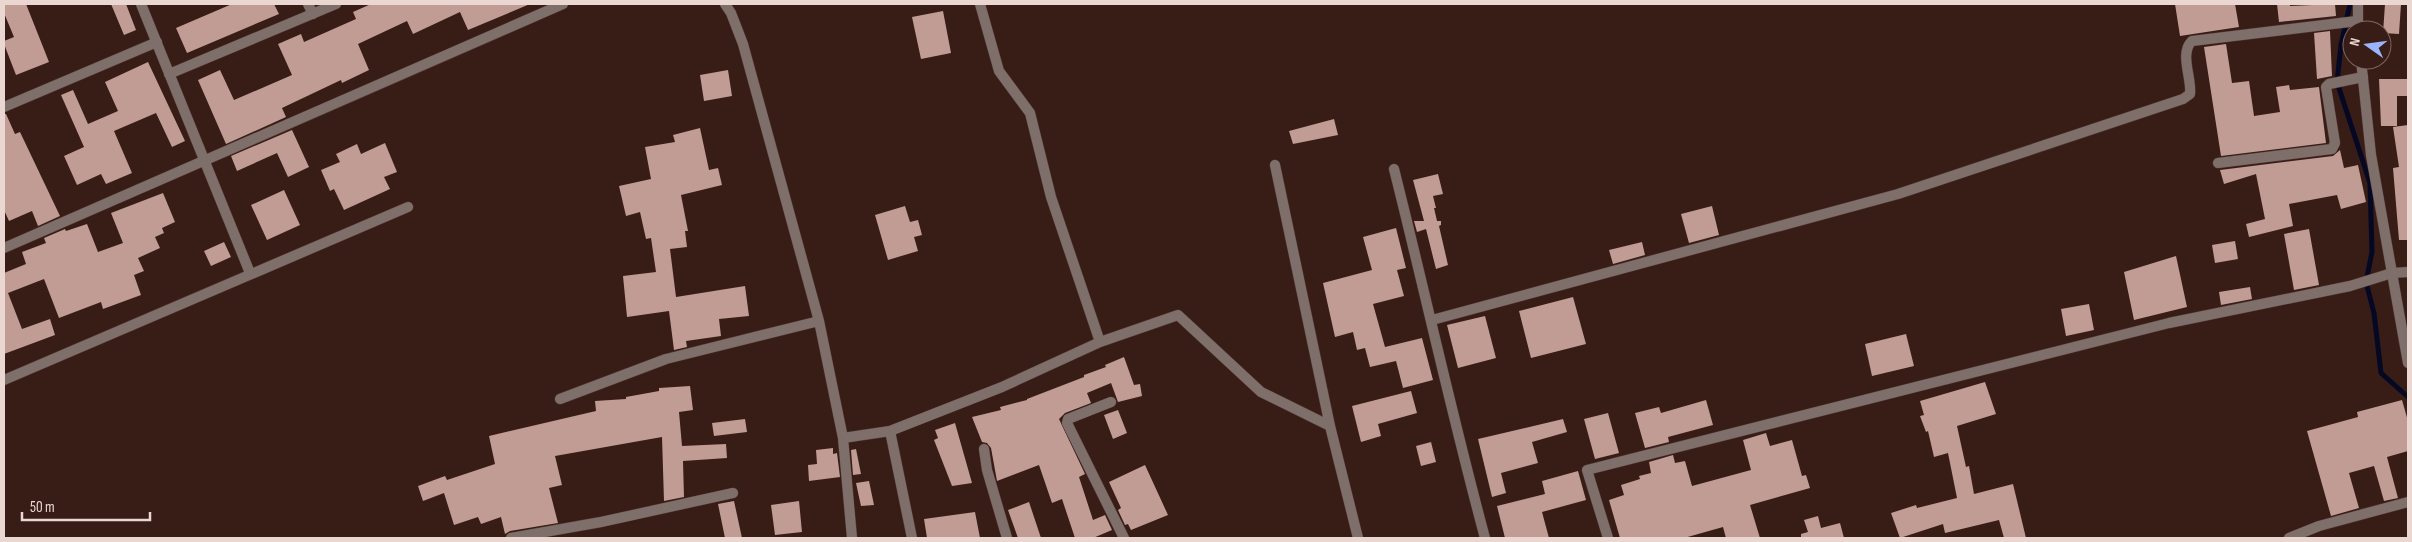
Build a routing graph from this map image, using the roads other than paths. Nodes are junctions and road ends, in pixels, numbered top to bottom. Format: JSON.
{"nodes":[{"id":1,"x":141,"y":4,"type":"edge"},
{"id":2,"x":336,"y":4,"type":"edge"},
{"id":3,"x":563,"y":4,"type":"edge"},
{"id":4,"x":725,"y":4,"type":"edge"},
{"id":5,"x":980,"y":4,"type":"edge"},
{"id":6,"x":2358,"y":4,"type":"edge"},
{"id":7,"x":310,"y":9,"type":"edge"},
{"id":8,"x":2355,"y":20,"type":"edge"},
{"id":9,"x":2342,"y":24,"type":"edge"},
{"id":10,"x":157,"y":42,"type":"junction"},
{"id":11,"x":2362,"y":70,"type":"edge"},
{"id":12,"x":170,"y":74,"type":"junction"},
{"id":13,"x":2363,"y":77,"type":"junction"},
{"id":14,"x":4,"y":107,"type":"edge"},
{"id":15,"x":204,"y":162,"type":"junction"},
{"id":16,"x":2218,"y":163,"type":"dead end"},
{"id":17,"x":1275,"y":165,"type":"dead end"},
{"id":18,"x":1394,"y":169,"type":"dead end"},
{"id":19,"x":408,"y":207,"type":"dead end"},
{"id":20,"x":4,"y":248,"type":"edge"},
{"id":21,"x":2408,"y":272,"type":"edge"},
{"id":22,"x":250,"y":273,"type":"junction"},
{"id":23,"x":2388,"y":275,"type":"junction"},
{"id":24,"x":1432,"y":320,"type":"junction"},
{"id":25,"x":819,"y":321,"type":"junction"},
{"id":26,"x":1100,"y":342,"type":"junction"},
{"id":27,"x":2408,"y":363,"type":"edge"},
{"id":28,"x":4,"y":380,"type":"edge"},
{"id":29,"x":560,"y":399,"type":"dead end"},
{"id":30,"x":1111,"y":402,"type":"dead end"},
{"id":31,"x":1330,"y":426,"type":"junction"},
{"id":32,"x":890,"y":431,"type":"junction"},
{"id":33,"x":843,"y":438,"type":"junction"},
{"id":34,"x":984,"y":449,"type":"dead end"},
{"id":35,"x":733,"y":493,"type":"dead end"},
{"id":36,"x":2408,"y":502,"type":"edge"},
{"id":37,"x":511,"y":538,"type":"edge"},
{"id":38,"x":852,"y":538,"type":"edge"},
{"id":39,"x":912,"y":538,"type":"edge"},
{"id":40,"x":1007,"y":538,"type":"edge"},
{"id":41,"x":1124,"y":538,"type":"edge"},
{"id":42,"x":1358,"y":538,"type":"edge"},
{"id":43,"x":1485,"y":538,"type":"edge"},
{"id":44,"x":1608,"y":538,"type":"edge"},
{"id":45,"x":2289,"y":538,"type":"edge"}],
"edges":[{"from":1,"to":10,"type":"street"},
{"from":2,"to":7,"type":"street"},
{"from":3,"to":15,"type":"street"},
{"from":4,"to":25,"type":"street"},
{"from":5,"to":26,"type":"street"},
{"from":6,"to":8,"type":"street"},
{"from":7,"to":12,"type":"street"},
{"from":9,"to":24,"type":"street"},
{"from":10,"to":12,"type":"street"},
{"from":10,"to":14,"type":"street"},
{"from":11,"to":13,"type":"street"},
{"from":12,"to":15,"type":"street"},
{"from":13,"to":16,"type":"street"},
{"from":13,"to":23,"type":"street"},
{"from":15,"to":20,"type":"street"},
{"from":15,"to":22,"type":"street"},
{"from":17,"to":31,"type":"street"},
{"from":18,"to":24,"type":"street"},
{"from":19,"to":22,"type":"street"},
{"from":21,"to":23,"type":"street"},
{"from":22,"to":28,"type":"street"},
{"from":23,"to":27,"type":"street"},
{"from":23,"to":44,"type":"street"},
{"from":24,"to":43,"type":"street"},
{"from":25,"to":29,"type":"street"},
{"from":25,"to":33,"type":"street"},
{"from":26,"to":31,"type":"street"},
{"from":26,"to":32,"type":"street"},
{"from":30,"to":41,"type":"street"},
{"from":31,"to":42,"type":"street"},
{"from":32,"to":33,"type":"street"},
{"from":32,"to":39,"type":"street"},
{"from":33,"to":38,"type":"street"},
{"from":34,"to":40,"type":"street"},
{"from":35,"to":37,"type":"street"},
{"from":36,"to":45,"type":"street"}]}
